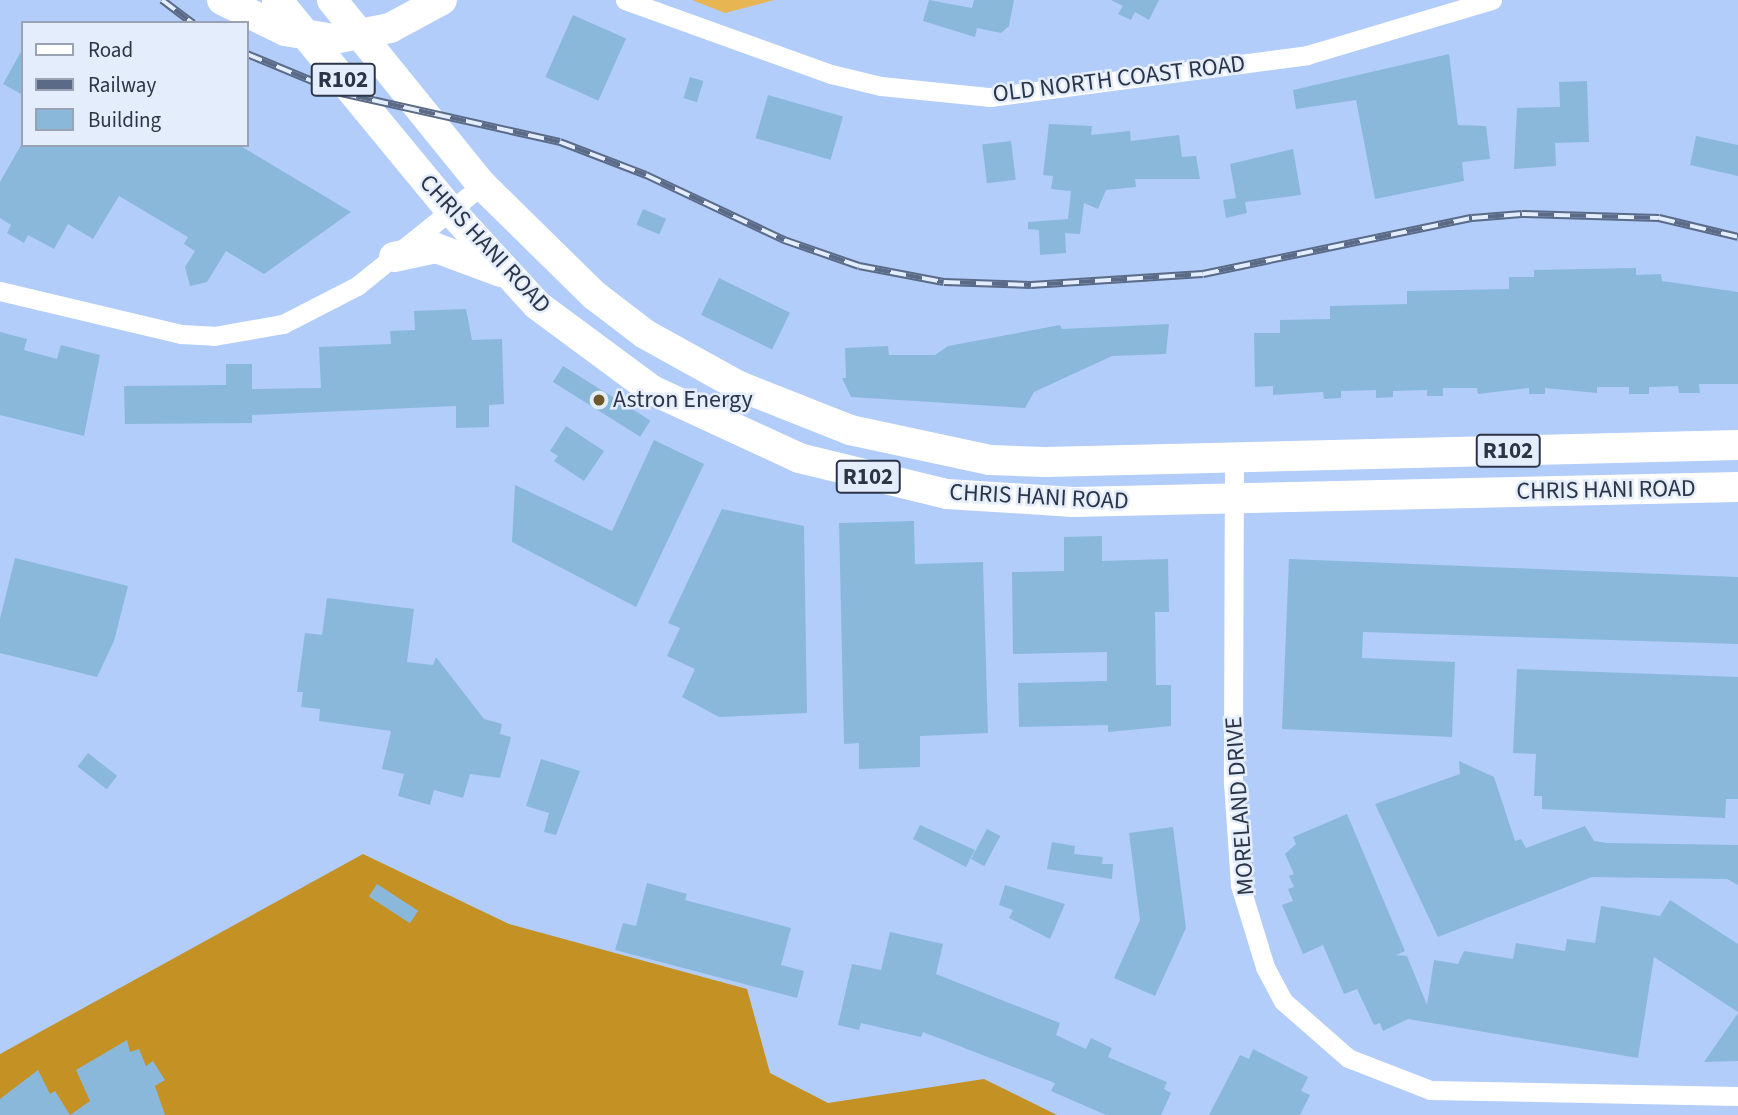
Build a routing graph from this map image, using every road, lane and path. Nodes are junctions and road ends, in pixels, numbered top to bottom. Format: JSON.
{"nodes":[{"id":1,"x":222,"y":0,"type":"edge"},
{"id":2,"x":277,"y":0,"type":"edge"},
{"id":3,"x":332,"y":0,"type":"edge"},
{"id":4,"x":442,"y":0,"type":"edge"},
{"id":5,"x":625,"y":0,"type":"edge"},
{"id":6,"x":1492,"y":0,"type":"edge"},
{"id":7,"x":482,"y":186,"type":"junction"},
{"id":8,"x":451,"y":211,"type":"junction"},
{"id":9,"x":394,"y":257,"type":"junction"},
{"id":10,"x":504,"y":273,"type":"junction"},
{"id":11,"x":0,"y":291,"type":"edge"},
{"id":12,"x":1738,"y":446,"type":"edge"},
{"id":13,"x":1234,"y":457,"type":"junction"},
{"id":14,"x":1738,"y":487,"type":"edge"},
{"id":15,"x":1233,"y":501,"type":"junction"},
{"id":16,"x":1738,"y":1096,"type":"edge"}],
"edges":[{"from":1,"to":4,"type":"main road"},
{"from":2,"to":8,"type":"main road","name":"CHRIS HANI ROAD","number":"R102"},
{"from":3,"to":7,"type":"main road","name":"CHRIS HANI ROAD","number":"R102"},
{"from":5,"to":6,"type":"street","name":"OLD NORTH COAST ROAD"},
{"from":7,"to":8,"type":"street"},
{"from":7,"to":13,"type":"main road","name":"CHRIS HANI ROAD","number":"R102"},
{"from":8,"to":9,"type":"street"},
{"from":8,"to":10,"type":"main road","name":"CHRIS HANI ROAD","number":"R102"},
{"from":9,"to":10,"type":"main road"},
{"from":9,"to":11,"type":"street"},
{"from":10,"to":15,"type":"main road","name":"CHRIS HANI ROAD","number":"R102"},
{"from":12,"to":13,"type":"main road","name":"CHRIS HANI ROAD","number":"R102"},
{"from":13,"to":15,"type":"street","name":"MORELAND DRIVE"},
{"from":14,"to":15,"type":"main road","name":"CHRIS HANI ROAD","number":"R102"},
{"from":15,"to":16,"type":"street","name":"MORELAND DRIVE"}]}
